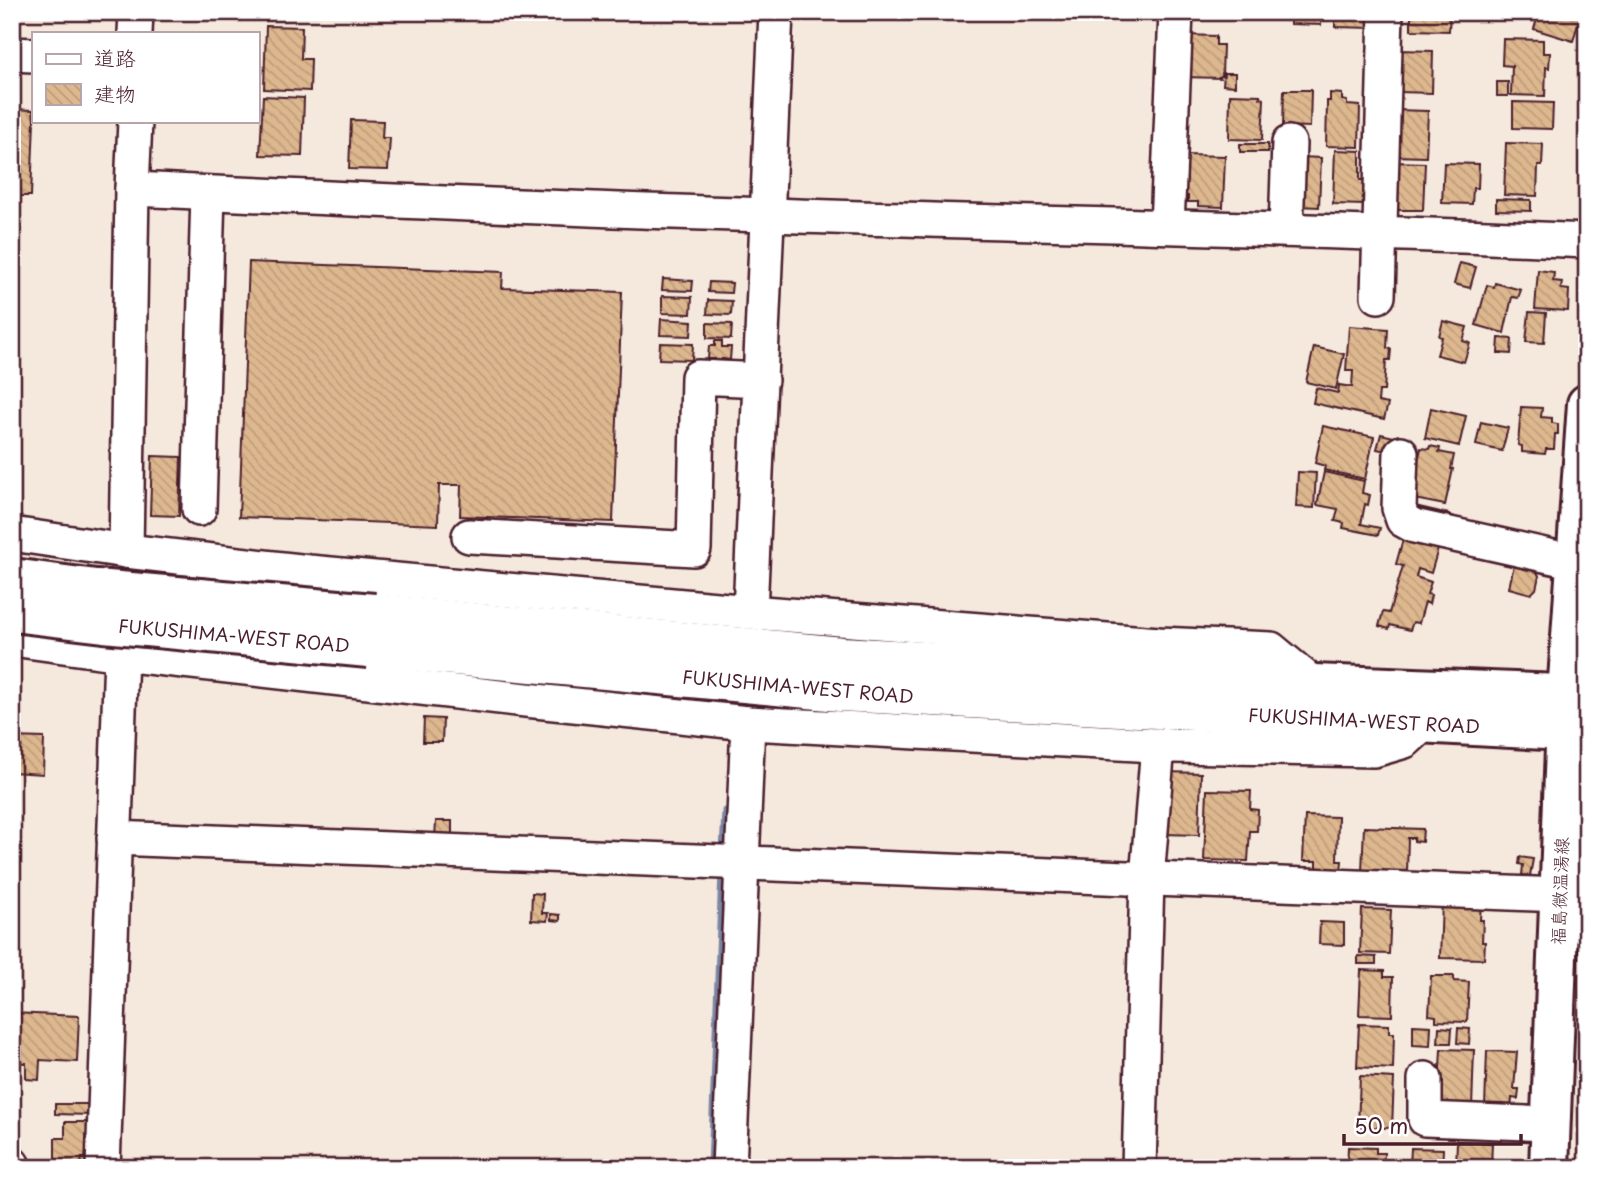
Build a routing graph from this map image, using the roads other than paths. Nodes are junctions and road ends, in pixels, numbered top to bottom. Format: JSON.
{"nodes":[{"id":1,"x":136,"y":12,"type":"edge"},
{"id":2,"x":776,"y":12,"type":"edge"},
{"id":3,"x":1176,"y":12,"type":"edge"},
{"id":4,"x":1386,"y":12,"type":"edge"},
{"id":5,"x":135,"y":32,"type":"edge"},
{"id":6,"x":12,"y":54,"type":"edge"},
{"id":7,"x":32,"y":55,"type":"edge"},
{"id":8,"x":135,"y":122,"type":"edge"},
{"id":9,"x":1289,"y":143,"type":"dead end"},
{"id":10,"x":132,"y":189,"type":"junction"},
{"id":11,"x":208,"y":192,"type":"junction"},
{"id":12,"x":768,"y":215,"type":"junction"},
{"id":13,"x":1167,"y":226,"type":"junction"},
{"id":14,"x":1286,"y":230,"type":"junction"},
{"id":15,"x":1380,"y":232,"type":"junction"},
{"id":16,"x":1587,"y":241,"type":"edge"},
{"id":17,"x":1378,"y":296,"type":"dead end"},
{"id":18,"x":761,"y":380,"type":"junction"},
{"id":19,"x":1587,"y":404,"type":"edge"},
{"id":20,"x":1401,"y":453,"type":"dead end"},
{"id":21,"x":1584,"y":498,"type":"edge"},
{"id":22,"x":199,"y":509,"type":"dead end"},
{"id":23,"x":12,"y":534,"type":"edge"},
{"id":24,"x":469,"y":536,"type":"dead end"},
{"id":25,"x":126,"y":551,"type":"junction"},
{"id":26,"x":1576,"y":562,"type":"junction"},
{"id":27,"x":12,"y":578,"type":"edge"},
{"id":28,"x":12,"y":612,"type":"edge"},
{"id":29,"x":750,"y":612,"type":"junction"},
{"id":30,"x":371,"y":631,"type":"junction"},
{"id":31,"x":12,"y":639,"type":"edge"},
{"id":32,"x":121,"y":654,"type":"junction"},
{"id":33,"x":1313,"y":684,"type":"junction"},
{"id":34,"x":1576,"y":713,"type":"edge"},
{"id":35,"x":748,"y":723,"type":"junction"},
{"id":36,"x":1425,"y":723,"type":"junction"},
{"id":37,"x":1158,"y":745,"type":"junction"},
{"id":38,"x":114,"y":838,"type":"junction"},
{"id":39,"x":743,"y":864,"type":"junction"},
{"id":40,"x":1147,"y":879,"type":"junction"},
{"id":41,"x":1573,"y":896,"type":"edge"},
{"id":42,"x":1425,"y":1079,"type":"dead end"},
{"id":43,"x":1550,"y":1124,"type":"junction"},
{"id":44,"x":103,"y":1168,"type":"edge"},
{"id":45,"x":729,"y":1168,"type":"edge"},
{"id":46,"x":1139,"y":1168,"type":"edge"},
{"id":47,"x":1549,"y":1168,"type":"edge"}],
"edges":[{"from":1,"to":5,"type":"street"},
{"from":2,"to":12,"type":"street"},
{"from":3,"to":13,"type":"street"},
{"from":4,"to":15,"type":"street"},
{"from":6,"to":7,"type":"street"},
{"from":8,"to":10,"type":"street"},
{"from":9,"to":14,"type":"street"},
{"from":10,"to":11,"type":"street"},
{"from":10,"to":25,"type":"street"},
{"from":11,"to":12,"type":"street"},
{"from":11,"to":22,"type":"street"},
{"from":12,"to":13,"type":"street"},
{"from":12,"to":18,"type":"street"},
{"from":13,"to":14,"type":"street"},
{"from":14,"to":15,"type":"street"},
{"from":15,"to":16,"type":"street"},
{"from":15,"to":17,"type":"street"},
{"from":18,"to":24,"type":"street"},
{"from":18,"to":29,"type":"street"},
{"from":19,"to":21,"type":"main road","name":"福島微温湯線"},
{"from":20,"to":26,"type":"street"},
{"from":21,"to":26,"type":"main road","name":"福島微温湯線"},
{"from":23,"to":25,"type":"street"},
{"from":25,"to":29,"type":"street"},
{"from":26,"to":34,"type":"main road","name":"福島微温湯線"},
{"from":27,"to":30,"type":"main road","name":"FUKUSHIMA-WEST ROAD","bridge":true},
{"from":28,"to":30,"type":"main road","name":"FUKUSHIMA-WEST ROAD","bridge":true},
{"from":29,"to":33,"type":"street"},
{"from":30,"to":33,"type":"main road","name":"FUKUSHIMA-WEST ROAD"},
{"from":30,"to":36,"type":"main road","name":"FUKUSHIMA-WEST ROAD"},
{"from":31,"to":32,"type":"street"},
{"from":32,"to":35,"type":"street"},
{"from":32,"to":38,"type":"street"},
{"from":33,"to":34,"type":"main road","name":"FUKUSHIMA-WEST ROAD"},
{"from":34,"to":36,"type":"main road","name":"FUKUSHIMA-WEST ROAD"},
{"from":34,"to":41,"type":"main road","name":"福島微温湯線"},
{"from":35,"to":37,"type":"street"},
{"from":35,"to":39,"type":"street"},
{"from":36,"to":37,"type":"street"},
{"from":37,"to":40,"type":"street"},
{"from":38,"to":39,"type":"street"},
{"from":38,"to":44,"type":"street"},
{"from":39,"to":40,"type":"street"},
{"from":39,"to":45,"type":"street"},
{"from":40,"to":41,"type":"street"},
{"from":40,"to":46,"type":"street"},
{"from":41,"to":43,"type":"main road","name":"福島微温湯線"},
{"from":42,"to":43,"type":"street"},
{"from":43,"to":47,"type":"main road","name":"福島微温湯線"}]}
